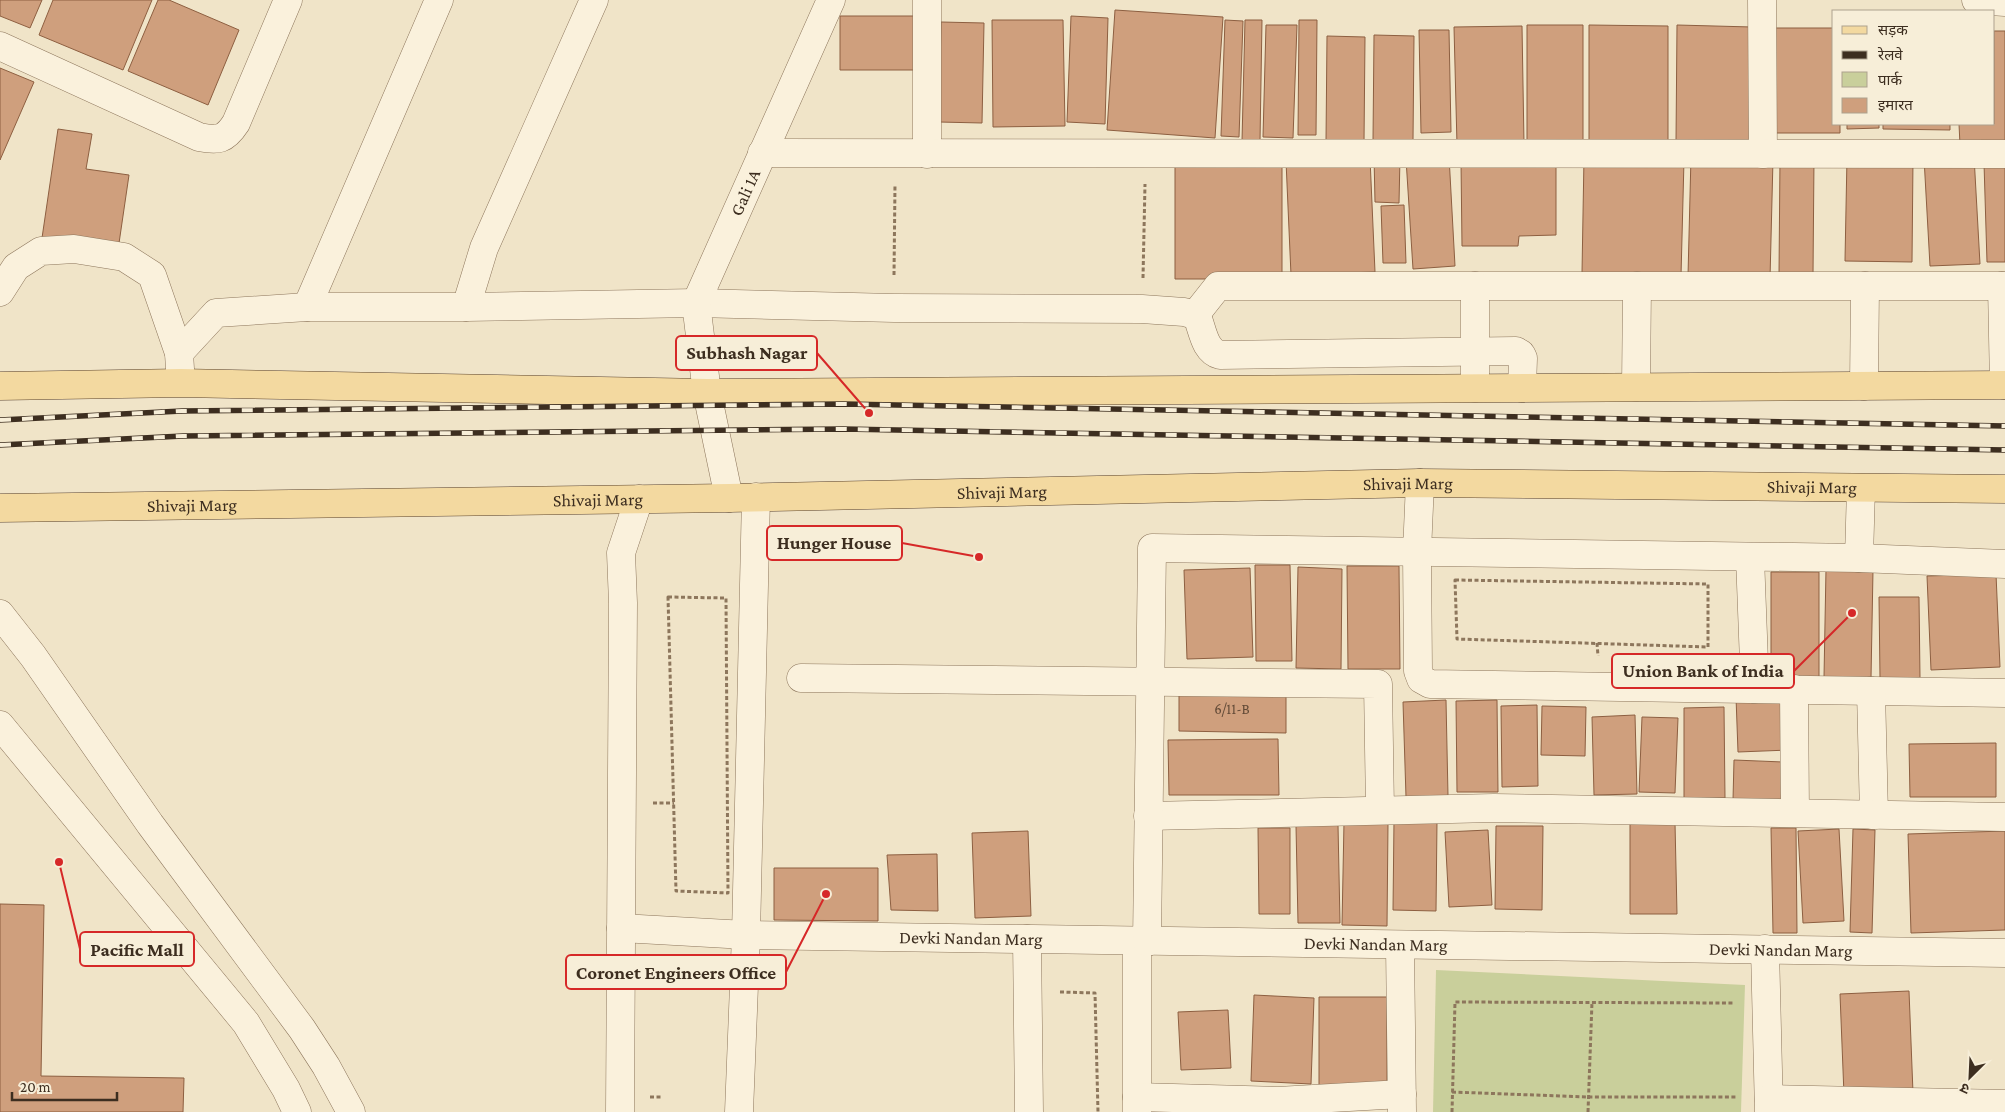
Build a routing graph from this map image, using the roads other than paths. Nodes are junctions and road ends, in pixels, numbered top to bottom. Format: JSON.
{"nodes":[{"id":1,"x":288,"y":0,"type":"edge"},
{"id":2,"x":439,"y":0,"type":"edge"},
{"id":3,"x":594,"y":0,"type":"edge"},
{"id":4,"x":831,"y":0,"type":"edge"},
{"id":5,"x":927,"y":0,"type":"edge"},
{"id":6,"x":1762,"y":0,"type":"edge"},
{"id":7,"x":1976,"y":0,"type":"edge"},
{"id":8,"x":2005,"y":2,"type":"edge"},
{"id":9,"x":0,"y":46,"type":"edge"},
{"id":10,"x":762,"y":154,"type":"junction"},
{"id":11,"x":928,"y":154,"type":"junction"},
{"id":12,"x":1762,"y":154,"type":"junction"},
{"id":13,"x":2005,"y":154,"type":"edge"},
{"id":14,"x":1475,"y":286,"type":"junction"},
{"id":15,"x":1637,"y":286,"type":"junction"},
{"id":16,"x":1865,"y":286,"type":"junction"},
{"id":17,"x":2004,"y":286,"type":"edge"},
{"id":18,"x":0,"y":292,"type":"edge"},
{"id":19,"x":696,"y":303,"type":"junction"},
{"id":20,"x":307,"y":306,"type":"junction"},
{"id":21,"x":466,"y":307,"type":"junction"},
{"id":22,"x":1195,"y":315,"type":"junction"},
{"id":23,"x":1474,"y":352,"type":"junction"},
{"id":24,"x":179,"y":353,"type":"junction"},
{"id":25,"x":181,"y":384,"type":"junction"},
{"id":26,"x":2005,"y":385,"type":"edge"},
{"id":27,"x":0,"y":386,"type":"edge"},
{"id":28,"x":1864,"y":386,"type":"junction"},
{"id":29,"x":1636,"y":387,"type":"junction"},
{"id":30,"x":1475,"y":388,"type":"junction"},
{"id":31,"x":1522,"y":388,"type":"junction"},
{"id":32,"x":707,"y":393,"type":"junction"},
{"id":33,"x":1420,"y":483,"type":"junction"},
{"id":34,"x":1861,"y":488,"type":"junction"},
{"id":35,"x":2005,"y":489,"type":"edge"},
{"id":36,"x":756,"y":497,"type":"junction"},
{"id":37,"x":729,"y":498,"type":"junction"},
{"id":38,"x":639,"y":499,"type":"junction"},
{"id":39,"x":0,"y":508,"type":"edge"},
{"id":40,"x":1417,"y":552,"type":"junction"},
{"id":41,"x":1750,"y":557,"type":"junction"},
{"id":42,"x":1859,"y":558,"type":"junction"},
{"id":43,"x":2005,"y":564,"type":"edge"},
{"id":44,"x":0,"y":614,"type":"edge"},
{"id":45,"x":801,"y":678,"type":"dead end"},
{"id":46,"x":1151,"y":681,"type":"junction"},
{"id":47,"x":1755,"y":689,"type":"junction"},
{"id":48,"x":1794,"y":689,"type":"junction"},
{"id":49,"x":1871,"y":690,"type":"junction"},
{"id":50,"x":2005,"y":693,"type":"edge"},
{"id":51,"x":0,"y":725,"type":"edge"},
{"id":52,"x":1380,"y":810,"type":"junction"},
{"id":53,"x":1794,"y":813,"type":"junction"},
{"id":54,"x":1874,"y":815,"type":"junction"},
{"id":55,"x":1148,"y":816,"type":"junction"},
{"id":56,"x":2005,"y":817,"type":"edge"},
{"id":57,"x":621,"y":928,"type":"junction"},
{"id":58,"x":746,"y":935,"type":"junction"},
{"id":59,"x":1026,"y":939,"type":"junction"},
{"id":60,"x":1142,"y":941,"type":"junction"},
{"id":61,"x":1400,"y":945,"type":"junction"},
{"id":62,"x":1765,"y":949,"type":"junction"},
{"id":63,"x":2005,"y":953,"type":"edge"},
{"id":64,"x":1402,"y":1103,"type":"edge"},
{"id":65,"x":2005,"y":1104,"type":"edge"},
{"id":66,"x":1137,"y":1105,"type":"edge"},
{"id":67,"x":1278,"y":1106,"type":"edge"},
{"id":68,"x":1769,"y":1106,"type":"edge"},
{"id":69,"x":1869,"y":1107,"type":"edge"},
{"id":70,"x":297,"y":1112,"type":"edge"},
{"id":71,"x":351,"y":1112,"type":"edge"},
{"id":72,"x":620,"y":1112,"type":"edge"},
{"id":73,"x":739,"y":1112,"type":"edge"},
{"id":74,"x":1029,"y":1112,"type":"edge"}],
"edges":[{"from":1,"to":9,"type":"street"},
{"from":2,"to":20,"type":"street"},
{"from":3,"to":21,"type":"street"},
{"from":4,"to":10,"type":"street","name":"Gali 1A"},
{"from":5,"to":11,"type":"street"},
{"from":6,"to":12,"type":"street"},
{"from":7,"to":8,"type":"street"},
{"from":10,"to":11,"type":"street"},
{"from":10,"to":19,"type":"street","name":"Gali 1A"},
{"from":11,"to":12,"type":"street"},
{"from":12,"to":13,"type":"street"},
{"from":14,"to":15,"type":"street"},
{"from":14,"to":22,"type":"street"},
{"from":14,"to":23,"type":"street"},
{"from":15,"to":16,"type":"street"},
{"from":15,"to":29,"type":"street"},
{"from":16,"to":17,"type":"street"},
{"from":16,"to":28,"type":"street"},
{"from":17,"to":26,"type":"street"},
{"from":18,"to":24,"type":"street"},
{"from":19,"to":21,"type":"street"},
{"from":19,"to":22,"type":"street"},
{"from":19,"to":32,"type":"street"},
{"from":20,"to":21,"type":"street"},
{"from":20,"to":24,"type":"street"},
{"from":22,"to":23,"type":"street"},
{"from":23,"to":30,"type":"street"},
{"from":23,"to":31,"type":"street"},
{"from":24,"to":25,"type":"street"},
{"from":25,"to":27,"type":"main road"},
{"from":25,"to":32,"type":"main road"},
{"from":26,"to":28,"type":"main road"},
{"from":28,"to":29,"type":"main road"},
{"from":29,"to":31,"type":"main road"},
{"from":30,"to":31,"type":"main road"},
{"from":30,"to":32,"type":"main road"},
{"from":32,"to":37,"type":"street"},
{"from":33,"to":34,"type":"main road","name":"Shivaji Marg"},
{"from":33,"to":36,"type":"main road","name":"Shivaji Marg"},
{"from":33,"to":40,"type":"street"},
{"from":34,"to":35,"type":"main road","name":"Shivaji Marg"},
{"from":34,"to":42,"type":"street"},
{"from":36,"to":37,"type":"main road","name":"Shivaji Marg"},
{"from":36,"to":58,"type":"street"},
{"from":37,"to":38,"type":"main road","name":"Shivaji Marg"},
{"from":38,"to":39,"type":"main road","name":"Shivaji Marg"},
{"from":38,"to":57,"type":"street"},
{"from":40,"to":41,"type":"street"},
{"from":40,"to":46,"type":"street"},
{"from":40,"to":47,"type":"street"},
{"from":41,"to":42,"type":"street"},
{"from":41,"to":47,"type":"street"},
{"from":42,"to":43,"type":"street"},
{"from":44,"to":71,"type":"street"},
{"from":45,"to":46,"type":"street"},
{"from":46,"to":52,"type":"street"},
{"from":46,"to":55,"type":"street"},
{"from":47,"to":48,"type":"street"},
{"from":48,"to":49,"type":"street"},
{"from":48,"to":53,"type":"street"},
{"from":49,"to":50,"type":"street"},
{"from":49,"to":54,"type":"street"},
{"from":51,"to":70,"type":"street"},
{"from":52,"to":53,"type":"street"},
{"from":52,"to":55,"type":"street"},
{"from":53,"to":54,"type":"street"},
{"from":54,"to":56,"type":"street"},
{"from":55,"to":60,"type":"street"},
{"from":57,"to":58,"type":"street","name":"Devki Nandan Marg"},
{"from":57,"to":72,"type":"street"},
{"from":58,"to":59,"type":"street","name":"Devki Nandan Marg"},
{"from":58,"to":73,"type":"street"},
{"from":59,"to":60,"type":"street","name":"Devki Nandan Marg"},
{"from":59,"to":74,"type":"street"},
{"from":60,"to":61,"type":"street","name":"Devki Nandan Marg"},
{"from":60,"to":66,"type":"street"},
{"from":61,"to":62,"type":"street","name":"Devki Nandan Marg"},
{"from":61,"to":64,"type":"street"},
{"from":62,"to":63,"type":"street","name":"Devki Nandan Marg"},
{"from":62,"to":68,"type":"street"},
{"from":64,"to":67,"type":"street"},
{"from":65,"to":69,"type":"street"},
{"from":66,"to":67,"type":"street"},
{"from":68,"to":69,"type":"street"}]}
